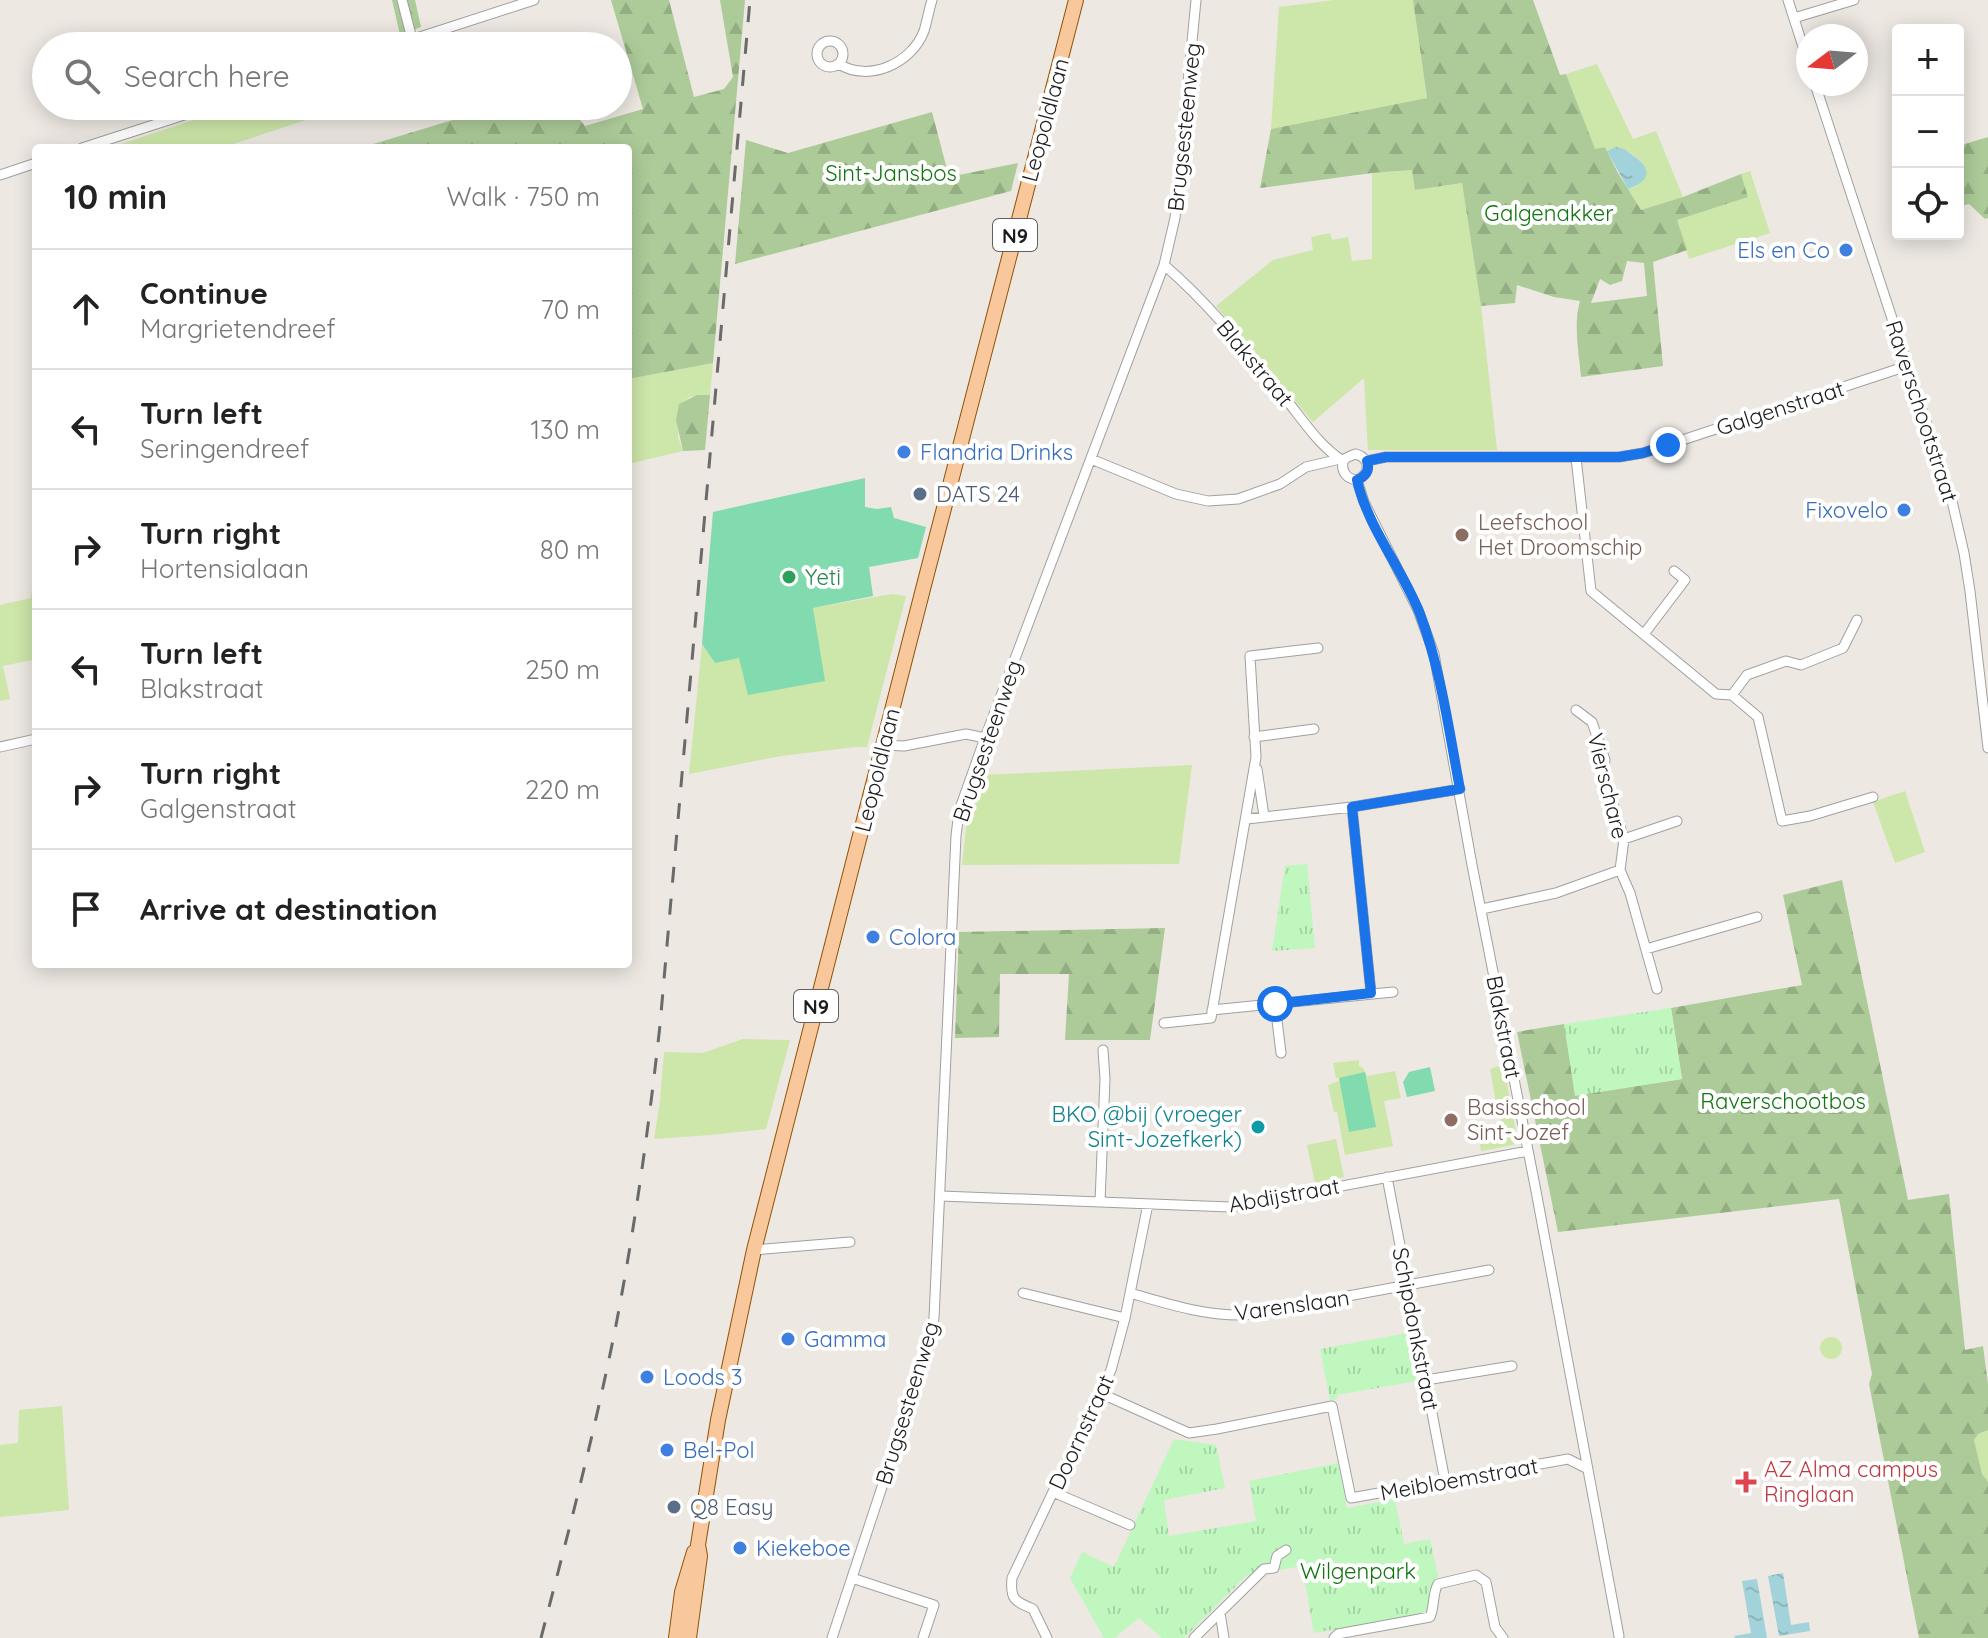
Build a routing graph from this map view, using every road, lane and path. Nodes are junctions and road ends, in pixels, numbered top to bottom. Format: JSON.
{"nodes":[{"id":1,"x":402,"y":0,"type":"edge"},
{"id":2,"x":534,"y":0,"type":"edge"},
{"id":3,"x":932,"y":0,"type":"edge"},
{"id":4,"x":1076,"y":0,"type":"edge"},
{"id":5,"x":1196,"y":0,"type":"edge"},
{"id":6,"x":1788,"y":0,"type":"edge"},
{"id":7,"x":1854,"y":0,"type":"edge"},
{"id":8,"x":1794,"y":18,"type":"junction"},
{"id":9,"x":1796,"y":24,"type":"edge"},
{"id":10,"x":410,"y":32,"type":"edge"},
{"id":11,"x":434,"y":32,"type":"edge"},
{"id":12,"x":839,"y":64,"type":"dead end"},
{"id":13,"x":1819,"y":96,"type":"edge"},
{"id":14,"x":169,"y":120,"type":"edge"},
{"id":15,"x":94,"y":144,"type":"edge"},
{"id":16,"x":32,"y":164,"type":"edge"},
{"id":17,"x":0,"y":175,"type":"edge"},
{"id":18,"x":1164,"y":265,"type":"junction"},
{"id":19,"x":1907,"y":366,"type":"junction"},
{"id":20,"x":1576,"y":458,"type":"junction"},
{"id":21,"x":1091,"y":459,"type":"junction"},
{"id":22,"x":1342,"y":460,"type":"junction"},
{"id":23,"x":1367,"y":461,"type":"junction"},
{"id":24,"x":1357,"y":480,"type":"junction"},
{"id":25,"x":1674,"y":571,"type":"dead end"},
{"id":26,"x":1857,"y":620,"type":"dead end"},
{"id":27,"x":1644,"y":634,"type":"junction"},
{"id":28,"x":1318,"y":648,"type":"dead end"},
{"id":29,"x":1732,"y":695,"type":"junction"},
{"id":30,"x":1576,"y":710,"type":"dead end"},
{"id":31,"x":1314,"y":729,"type":"dead end"},
{"id":32,"x":1254,"y":737,"type":"junction"},
{"id":33,"x":985,"y":738,"type":"junction"},
{"id":34,"x":32,"y":740,"type":"edge"},
{"id":35,"x":884,"y":745,"type":"junction"},
{"id":36,"x":0,"y":747,"type":"edge"},
{"id":37,"x":1988,"y":748,"type":"edge"},
{"id":38,"x":1256,"y":757,"type":"junction"},
{"id":39,"x":1460,"y":789,"type":"junction"},
{"id":40,"x":1873,"y":797,"type":"dead end"},
{"id":41,"x":1352,"y":807,"type":"junction"},
{"id":42,"x":1264,"y":816,"type":"junction"},
{"id":43,"x":1247,"y":819,"type":"junction"},
{"id":44,"x":1677,"y":821,"type":"dead end"},
{"id":45,"x":1624,"y":839,"type":"junction"},
{"id":46,"x":1620,"y":870,"type":"junction"},
{"id":47,"x":1482,"y":909,"type":"junction"},
{"id":48,"x":1757,"y":917,"type":"dead end"},
{"id":49,"x":1646,"y":949,"type":"junction"},
{"id":50,"x":1657,"y":989,"type":"dead end"},
{"id":51,"x":1393,"y":992,"type":"dead end"},
{"id":52,"x":1371,"y":993,"type":"junction"},
{"id":53,"x":1275,"y":1004,"type":"junction"},
{"id":54,"x":1212,"y":1010,"type":"junction"},
{"id":55,"x":1164,"y":1023,"type":"dead end"},
{"id":56,"x":1103,"y":1050,"type":"dead end"},
{"id":57,"x":1281,"y":1053,"type":"dead end"},
{"id":58,"x":1528,"y":1151,"type":"junction"},
{"id":59,"x":1387,"y":1177,"type":"junction"},
{"id":60,"x":941,"y":1196,"type":"junction"},
{"id":61,"x":1100,"y":1202,"type":"junction"},
{"id":62,"x":1148,"y":1204,"type":"junction"},
{"id":63,"x":850,"y":1242,"type":"dead end"},
{"id":64,"x":754,"y":1250,"type":"junction"},
{"id":65,"x":1489,"y":1270,"type":"dead end"},
{"id":66,"x":1408,"y":1287,"type":"junction"},
{"id":67,"x":1023,"y":1293,"type":"dead end"},
{"id":68,"x":1130,"y":1293,"type":"junction"},
{"id":69,"x":1125,"y":1318,"type":"junction"},
{"id":70,"x":1512,"y":1366,"type":"dead end"},
{"id":71,"x":1426,"y":1380,"type":"junction"},
{"id":72,"x":1100,"y":1393,"type":"junction"},
{"id":73,"x":1583,"y":1443,"type":"junction"},
{"id":74,"x":1568,"y":1459,"type":"junction"},
{"id":75,"x":1588,"y":1469,"type":"junction"},
{"id":76,"x":1445,"y":1481,"type":"junction"},
{"id":77,"x":1053,"y":1492,"type":"junction"},
{"id":78,"x":1130,"y":1525,"type":"dead end"},
{"id":79,"x":698,"y":1545,"type":"junction"},
{"id":80,"x":1286,"y":1550,"type":"dead end"},
{"id":81,"x":852,"y":1578,"type":"junction"},
{"id":82,"x":1220,"y":1613,"type":"junction"},
{"id":83,"x":1386,"y":1625,"type":"junction"},
{"id":84,"x":1619,"y":1637,"type":"edge"},
{"id":85,"x":676,"y":1638,"type":"edge"},
{"id":86,"x":689,"y":1638,"type":"edge"},
{"id":87,"x":832,"y":1638,"type":"edge"},
{"id":88,"x":923,"y":1638,"type":"edge"},
{"id":89,"x":1047,"y":1638,"type":"edge"},
{"id":90,"x":1194,"y":1638,"type":"edge"},
{"id":91,"x":1224,"y":1638,"type":"edge"},
{"id":92,"x":1334,"y":1638,"type":"edge"},
{"id":93,"x":1392,"y":1638,"type":"edge"},
{"id":94,"x":1503,"y":1638,"type":"edge"}],
"edges":[{"from":1,"to":10,"type":"street"},
{"from":2,"to":11,"type":"street"},
{"from":3,"to":12,"type":"street"},
{"from":4,"to":35,"type":"main road","name":"Leopoldlaan","number":"N9"},
{"from":5,"to":18,"type":"street","name":"Brugsesteenweg"},
{"from":6,"to":8,"type":"street"},
{"from":7,"to":8,"type":"street"},
{"from":8,"to":9,"type":"street"},
{"from":13,"to":19,"type":"street","name":"Raverschootstraat"},
{"from":14,"to":15,"type":"street"},
{"from":16,"to":17,"type":"street"},
{"from":18,"to":21,"type":"street","name":"Brugsesteenweg"},
{"from":18,"to":22,"type":"street","name":"Blakstraat"},
{"from":19,"to":20,"type":"street","name":"Galgenstraat"},
{"from":19,"to":37,"type":"street","name":"Raverschootstraat"},
{"from":20,"to":23,"type":"street","name":"Galgenstraat"},
{"from":20,"to":27,"type":"street"},
{"from":21,"to":22,"type":"street"},
{"from":21,"to":33,"type":"street","name":"Brugsesteenweg"},
{"from":22,"to":23,"type":"street"},
{"from":22,"to":24,"type":"street"},
{"from":23,"to":24,"type":"street"},
{"from":24,"to":39,"type":"street","name":"Blakstraat"},
{"from":25,"to":27,"type":"street"},
{"from":26,"to":29,"type":"street"},
{"from":27,"to":29,"type":"street"},
{"from":28,"to":32,"type":"street"},
{"from":29,"to":40,"type":"street"},
{"from":30,"to":45,"type":"street","name":"Vierschare"},
{"from":31,"to":32,"type":"street"},
{"from":32,"to":38,"type":"street"},
{"from":33,"to":35,"type":"street"},
{"from":33,"to":60,"type":"street","name":"Brugsesteenweg"},
{"from":34,"to":36,"type":"street"},
{"from":35,"to":64,"type":"main road","name":"Leopoldlaan","number":"N9"},
{"from":38,"to":42,"type":"street"},
{"from":38,"to":43,"type":"street"},
{"from":39,"to":41,"type":"street"},
{"from":39,"to":47,"type":"street","name":"Blakstraat"},
{"from":41,"to":42,"type":"street"},
{"from":41,"to":52,"type":"street"},
{"from":42,"to":43,"type":"street"},
{"from":43,"to":54,"type":"street"},
{"from":44,"to":45,"type":"street"},
{"from":45,"to":46,"type":"street","name":"Vierschare"},
{"from":46,"to":47,"type":"street"},
{"from":46,"to":49,"type":"street"},
{"from":47,"to":58,"type":"street","name":"Blakstraat"},
{"from":48,"to":49,"type":"street"},
{"from":49,"to":50,"type":"street"},
{"from":51,"to":52,"type":"street"},
{"from":52,"to":53,"type":"street"},
{"from":53,"to":54,"type":"street"},
{"from":53,"to":57,"type":"street"},
{"from":54,"to":55,"type":"street"},
{"from":56,"to":61,"type":"street"},
{"from":58,"to":59,"type":"street","name":"Abdijstraat"},
{"from":58,"to":73,"type":"street","name":"Blakstraat"},
{"from":59,"to":62,"type":"street","name":"Abdijstraat"},
{"from":59,"to":66,"type":"street","name":"Schipdonkstraat"},
{"from":60,"to":61,"type":"street","name":"Abdijstraat"},
{"from":60,"to":81,"type":"street","name":"Brugsesteenweg"},
{"from":61,"to":62,"type":"street","name":"Abdijstraat"},
{"from":62,"to":68,"type":"street","name":"Doornstraat"},
{"from":63,"to":64,"type":"street"},
{"from":64,"to":79,"type":"main road","name":"Leopoldlaan","number":"N9"},
{"from":65,"to":66,"type":"street","name":"Varenslaan"},
{"from":66,"to":68,"type":"street","name":"Varenslaan"},
{"from":66,"to":71,"type":"street","name":"Schipdonkstraat"},
{"from":67,"to":69,"type":"street"},
{"from":68,"to":69,"type":"street","name":"Doornstraat"},
{"from":69,"to":72,"type":"street","name":"Doornstraat"},
{"from":70,"to":71,"type":"street"},
{"from":71,"to":76,"type":"street","name":"Schipdonkstraat"},
{"from":72,"to":76,"type":"street","name":"Meibloemstraat"},
{"from":72,"to":77,"type":"street","name":"Doornstraat"},
{"from":73,"to":74,"type":"street","name":"Meibloemstraat"},
{"from":73,"to":75,"type":"street","name":"Blakstraat"},
{"from":74,"to":75,"type":"street","name":"Meibloemstraat"},
{"from":74,"to":76,"type":"street","name":"Meibloemstraat"},
{"from":75,"to":84,"type":"street","name":"Blakstraat"},
{"from":77,"to":78,"type":"street"},
{"from":77,"to":89,"type":"street","name":"Doornstraat"},
{"from":79,"to":85,"type":"main road","name":"Leopoldlaan","number":"N9"},
{"from":79,"to":86,"type":"main road","name":"Leopoldlaan","number":"N9"},
{"from":80,"to":82,"type":"street"},
{"from":81,"to":87,"type":"street","name":"Brugsesteenweg"},
{"from":81,"to":88,"type":"street"},
{"from":82,"to":90,"type":"street"},
{"from":82,"to":91,"type":"street"},
{"from":83,"to":92,"type":"street"},
{"from":83,"to":93,"type":"street"},
{"from":83,"to":94,"type":"street"}]}
